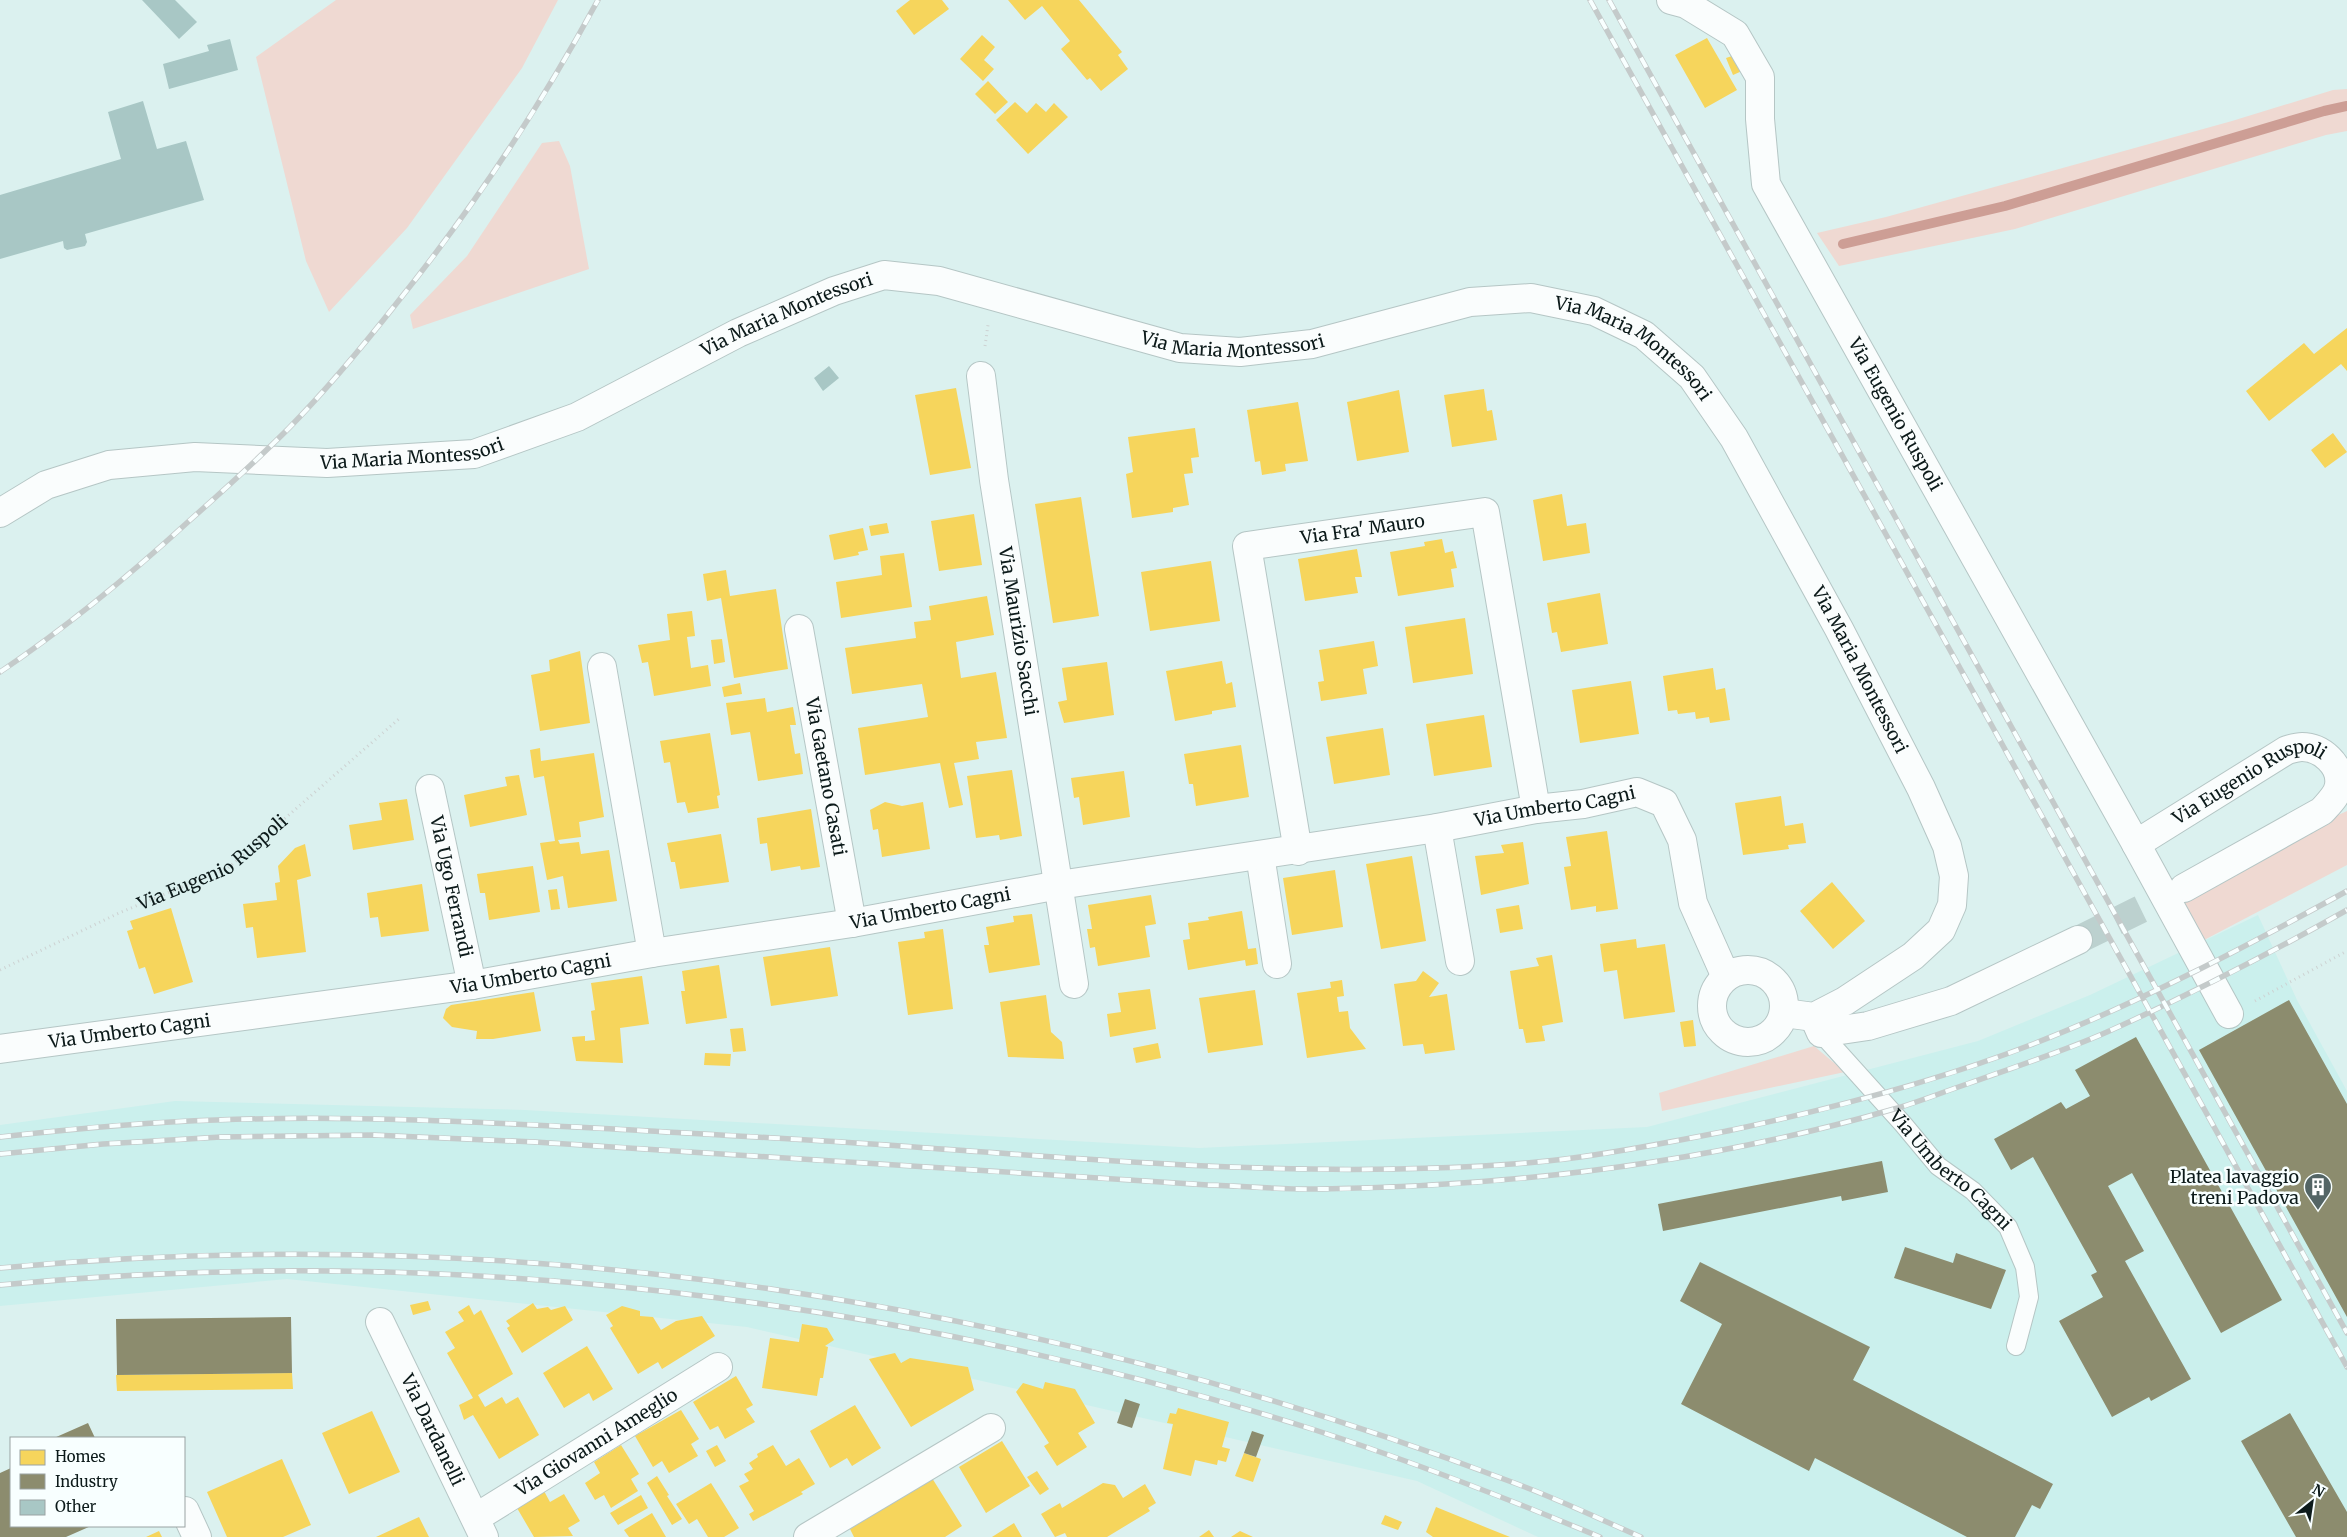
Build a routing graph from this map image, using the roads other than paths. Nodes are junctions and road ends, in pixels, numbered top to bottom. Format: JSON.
{"nodes":[{"id":1,"x":1671,"y":0,"type":"edge"},
{"id":2,"x":981,"y":376,"type":"dead end"},
{"id":3,"x":0,"y":513,"type":"edge"},
{"id":4,"x":799,"y":629,"type":"dead end"},
{"id":5,"x":602,"y":668,"type":"dead end"},
{"id":6,"x":430,"y":789,"type":"dead end"},
{"id":7,"x":1536,"y":809,"type":"junction"},
{"id":8,"x":1437,"y":828,"type":"junction"},
{"id":9,"x":2136,"y":844,"type":"junction"},
{"id":10,"x":1298,"y":851,"type":"junction"},
{"id":11,"x":1260,"y":855,"type":"junction"},
{"id":12,"x":1059,"y":885,"type":"junction"},
{"id":13,"x":2184,"y":888,"type":"tunnel mouth"},
{"id":14,"x":852,"y":923,"type":"junction"},
{"id":15,"x":2078,"y":940,"type":"tunnel mouth"},
{"id":16,"x":652,"y":953,"type":"junction"},
{"id":17,"x":1460,"y":961,"type":"dead end"},
{"id":18,"x":1277,"y":964,"type":"dead end"},
{"id":19,"x":1726,"y":977,"type":"junction"},
{"id":20,"x":1074,"y":984,"type":"dead end"},
{"id":21,"x":472,"y":985,"type":"junction"},
{"id":22,"x":1784,"y":1013,"type":"junction"},
{"id":23,"x":2229,"y":1014,"type":"road end"},
{"id":24,"x":1817,"y":1025,"type":"junction"},
{"id":25,"x":0,"y":1049,"type":"edge"},
{"id":26,"x":380,"y":1322,"type":"dead end"},
{"id":27,"x":2016,"y":1346,"type":"dead end"},
{"id":28,"x":718,"y":1366,"type":"dead end"},
{"id":29,"x":991,"y":1428,"type":"dead end"},
{"id":30,"x":185,"y":1511,"type":"dead end"},
{"id":31,"x":480,"y":1527,"type":"edge"},
{"id":32,"x":197,"y":1537,"type":"edge"},
{"id":33,"x":808,"y":1537,"type":"edge"}],
"edges":[{"from":1,"to":9,"type":"street","name":"Via Eugenio Ruspoli"},
{"from":2,"to":12,"type":"street","name":"Via Maurizio Sacchi"},
{"from":3,"to":24,"type":"street","name":"Via Maria Montessori"},
{"from":4,"to":14,"type":"street","name":"Via Gaetano Casati"},
{"from":5,"to":16,"type":"street"},
{"from":6,"to":21,"type":"street","name":"Via Ugo Ferrandi"},
{"from":7,"to":8,"type":"street","name":"Via Umberto Cagni"},
{"from":7,"to":10,"type":"street","name":"Via Fra' Mauro"},
{"from":7,"to":19,"type":"street","name":"Via Umberto Cagni"},
{"from":8,"to":10,"type":"street","name":"Via Umberto Cagni"},
{"from":8,"to":17,"type":"street"},
{"from":9,"to":13,"type":"street","name":"Via Eugenio Ruspoli"},
{"from":9,"to":23,"type":"street","name":"Via Eugenio Ruspoli"},
{"from":10,"to":11,"type":"street","name":"Via Umberto Cagni"},
{"from":11,"to":12,"type":"street","name":"Via Umberto Cagni"},
{"from":11,"to":18,"type":"street"},
{"from":12,"to":14,"type":"street","name":"Via Umberto Cagni"},
{"from":12,"to":20,"type":"street"},
{"from":14,"to":16,"type":"street","name":"Via Umberto Cagni"},
{"from":15,"to":24,"type":"street"},
{"from":16,"to":21,"type":"street","name":"Via Umberto Cagni"},
{"from":19,"to":22,"type":"street"},
{"from":19,"to":22,"type":"street"},
{"from":21,"to":25,"type":"street","name":"Via Umberto Cagni"},
{"from":22,"to":24,"type":"street"},
{"from":24,"to":27,"type":"lane","name":"Via Umberto Cagni"},
{"from":26,"to":31,"type":"street","name":"Via Dardanelli"},
{"from":28,"to":31,"type":"street","name":"Via Giovanni Ameglio"},
{"from":29,"to":33,"type":"street"},
{"from":30,"to":32,"type":"street"}]}
